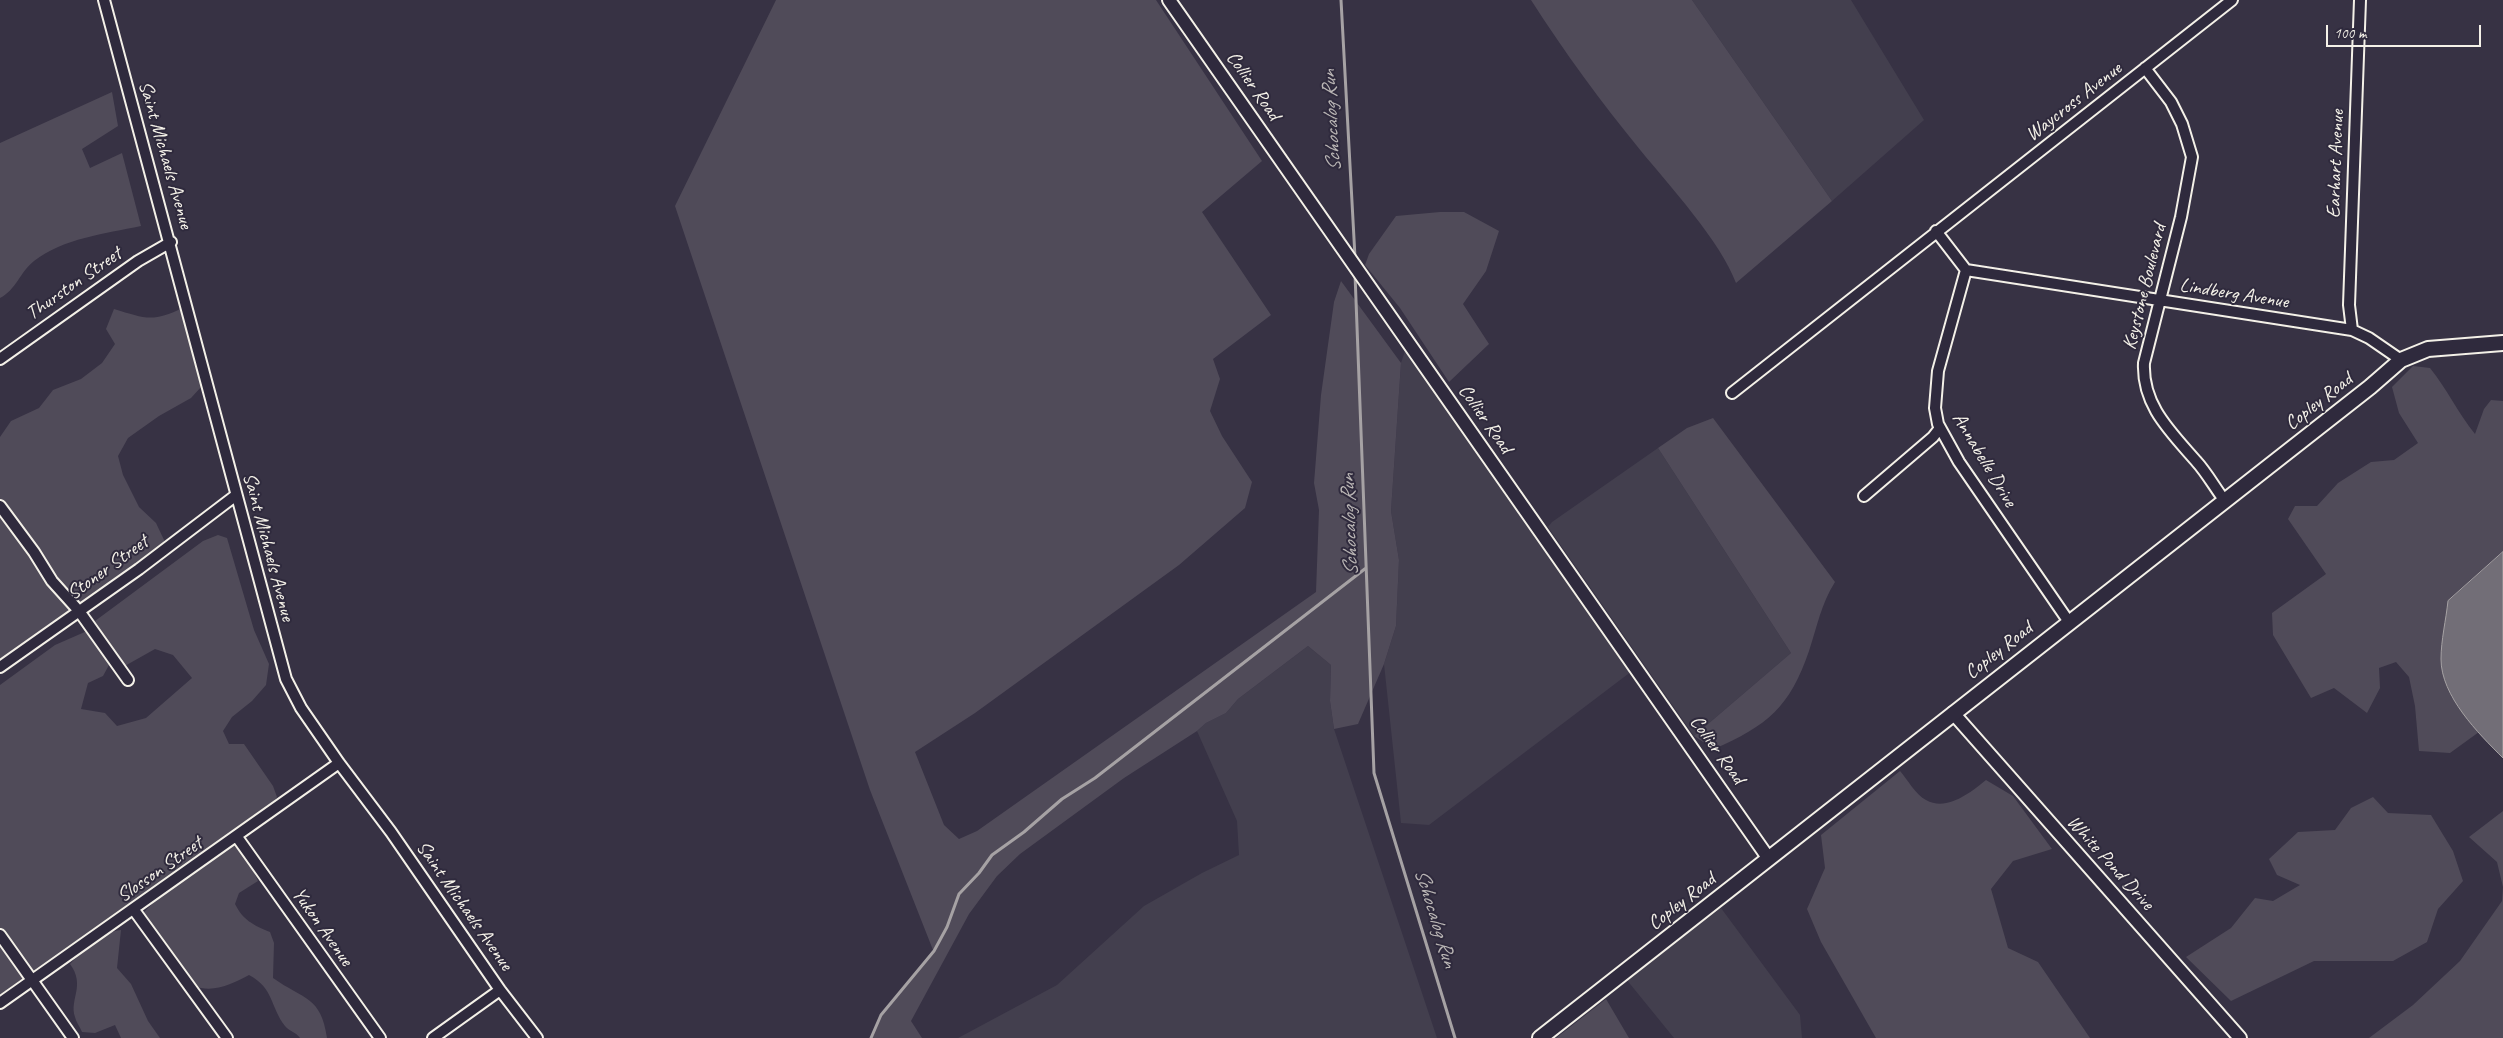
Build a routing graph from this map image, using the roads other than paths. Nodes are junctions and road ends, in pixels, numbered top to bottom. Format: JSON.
{"nodes":[{"id":1,"x":104,"y":0,"type":"edge"},
{"id":2,"x":1169,"y":0,"type":"edge"},
{"id":3,"x":2232,"y":0,"type":"edge"},
{"id":4,"x":2360,"y":0,"type":"edge"},
{"id":5,"x":2145,"y":68,"type":"junction"},
{"id":6,"x":1936,"y":231,"type":"junction"},
{"id":7,"x":171,"y":242,"type":"junction"},
{"id":8,"x":1966,"y":270,"type":"junction"},
{"id":9,"x":2158,"y":300,"type":"junction"},
{"id":10,"x":2352,"y":330,"type":"junction"},
{"id":11,"x":2503,"y":343,"type":"edge"},
{"id":12,"x":0,"y":358,"type":"edge"},
{"id":13,"x":2401,"y":360,"type":"junction"},
{"id":14,"x":1732,"y":393,"type":"dead end"},
{"id":15,"x":1940,"y":428,"type":"junction"},
{"id":16,"x":235,"y":496,"type":"junction"},
{"id":17,"x":1864,"y":496,"type":"dead end"},
{"id":18,"x":2225,"y":501,"type":"junction"},
{"id":19,"x":0,"y":506,"type":"edge"},
{"id":20,"x":79,"y":611,"type":"junction"},
{"id":21,"x":2069,"y":622,"type":"junction"},
{"id":22,"x":0,"y":667,"type":"edge"},
{"id":23,"x":128,"y":680,"type":"dead end"},
{"id":24,"x":1953,"y":713,"type":"junction"},
{"id":25,"x":339,"y":763,"type":"junction"},
{"id":26,"x":237,"y":837,"type":"junction"},
{"id":27,"x":1769,"y":859,"type":"junction"},
{"id":28,"x":134,"y":910,"type":"junction"},
{"id":29,"x":0,"y":935,"type":"edge"},
{"id":30,"x":32,"y":981,"type":"junction"},
{"id":31,"x":500,"y":990,"type":"junction"},
{"id":32,"x":0,"y":1003,"type":"edge"},
{"id":33,"x":73,"y":1038,"type":"edge"},
{"id":34,"x":227,"y":1038,"type":"edge"},
{"id":35,"x":380,"y":1038,"type":"edge"},
{"id":36,"x":434,"y":1038,"type":"edge"},
{"id":37,"x":537,"y":1038,"type":"edge"},
{"id":38,"x":1540,"y":1038,"type":"edge"},
{"id":39,"x":2240,"y":1038,"type":"edge"}],
"edges":[{"from":1,"to":7,"type":"street","name":"Saint Michaels Avenue"},
{"from":2,"to":27,"type":"street","name":"Collier Road"},
{"from":3,"to":5,"type":"street","name":"Waycross Avenue"},
{"from":4,"to":10,"type":"street","name":"Earhart Avenue"},
{"from":5,"to":6,"type":"street","name":"Waycross Avenue"},
{"from":5,"to":9,"type":"street","name":"Keystone Boulevard"},
{"from":6,"to":8,"type":"street"},
{"from":6,"to":14,"type":"street","name":"Waycross Avenue"},
{"from":7,"to":12,"type":"street","name":"Thurston Street"},
{"from":7,"to":16,"type":"street","name":"Saint Michaels Avenue"},
{"from":8,"to":9,"type":"street","name":"Lindberg Avenue"},
{"from":8,"to":15,"type":"street","name":"Annabelle Drive"},
{"from":9,"to":10,"type":"street","name":"Lindberg Avenue"},
{"from":9,"to":18,"type":"street","name":"Keystone Boulevard"},
{"from":10,"to":13,"type":"street","name":"Lindberg Avenue"},
{"from":11,"to":13,"type":"main road","name":"Copley Road"},
{"from":13,"to":18,"type":"main road","name":"Copley Road"},
{"from":15,"to":17,"type":"street"},
{"from":15,"to":21,"type":"street","name":"Annabelle Drive"},
{"from":16,"to":20,"type":"street","name":"Stoner Street"},
{"from":16,"to":25,"type":"street","name":"Saint Michaels Avenue"},
{"from":18,"to":21,"type":"main road","name":"Copley Road"},
{"from":19,"to":20,"type":"street"},
{"from":20,"to":22,"type":"street","name":"Stoner Street"},
{"from":20,"to":23,"type":"street"},
{"from":21,"to":24,"type":"main road","name":"Copley Road"},
{"from":24,"to":27,"type":"main road","name":"Copley Road"},
{"from":24,"to":39,"type":"street","name":"White Pond Drive"},
{"from":25,"to":26,"type":"street","name":"Slosson Street"},
{"from":25,"to":31,"type":"street","name":"Saint Michaels Avenue"},
{"from":26,"to":28,"type":"street","name":"Slosson Street"},
{"from":26,"to":35,"type":"street","name":"Yukon Avenue"},
{"from":27,"to":38,"type":"main road","name":"Copley Road"},
{"from":28,"to":30,"type":"street","name":"Slosson Street"},
{"from":28,"to":34,"type":"street"},
{"from":29,"to":30,"type":"street"},
{"from":30,"to":32,"type":"street","name":"Slosson Street"},
{"from":30,"to":33,"type":"street"},
{"from":31,"to":36,"type":"street"},
{"from":31,"to":37,"type":"street","name":"Saint Michaels Avenue"}]}
